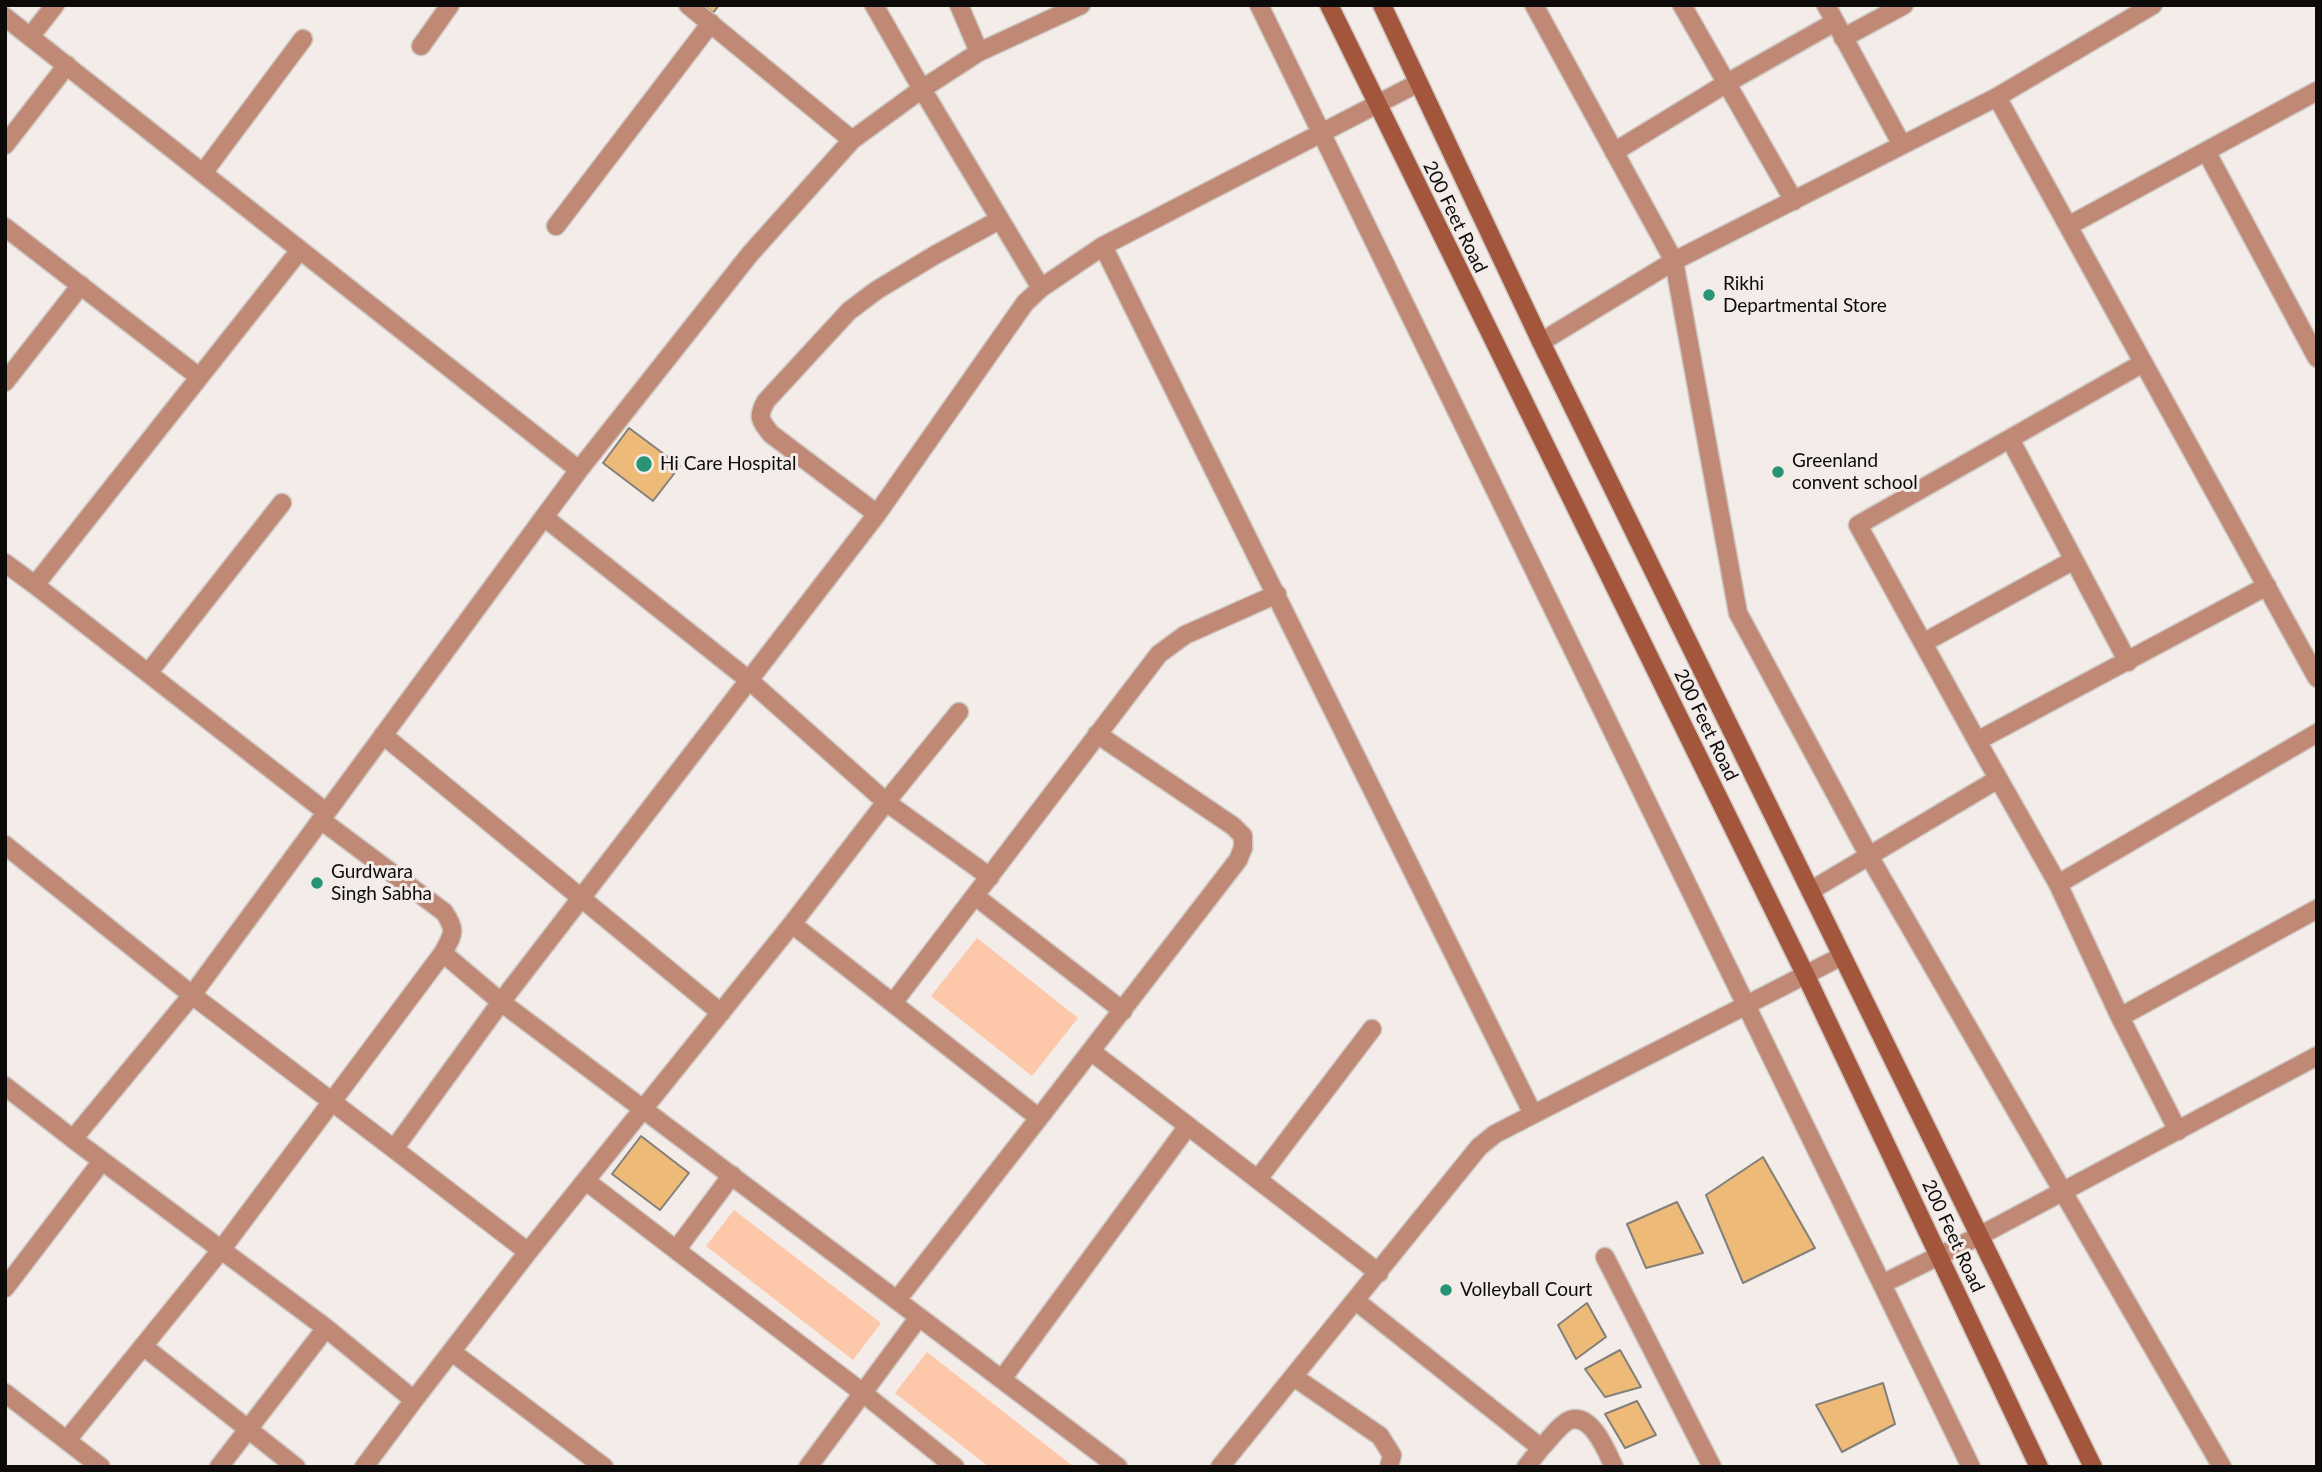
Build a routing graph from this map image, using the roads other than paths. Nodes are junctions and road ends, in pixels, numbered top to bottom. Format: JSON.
{"nodes":[{"id":1,"x":55,"y":5,"type":"edge"},
{"id":2,"x":450,"y":5,"type":"edge"},
{"id":3,"x":688,"y":5,"type":"edge"},
{"id":4,"x":874,"y":5,"type":"edge"},
{"id":5,"x":959,"y":5,"type":"edge"},
{"id":6,"x":1081,"y":5,"type":"edge"},
{"id":7,"x":1259,"y":5,"type":"edge"},
{"id":8,"x":1329,"y":5,"type":"edge"},
{"id":9,"x":1382,"y":5,"type":"edge"},
{"id":10,"x":1534,"y":5,"type":"edge"},
{"id":11,"x":1682,"y":5,"type":"edge"},
{"id":12,"x":1826,"y":5,"type":"edge"},
{"id":13,"x":1904,"y":5,"type":"edge"},
{"id":14,"x":2153,"y":5,"type":"edge"},
{"id":15,"x":5,"y":17,"type":"edge"},
{"id":16,"x":711,"y":23,"type":"junction"},
{"id":17,"x":1839,"y":30,"type":"junction"},
{"id":18,"x":30,"y":37,"type":"junction"},
{"id":19,"x":303,"y":39,"type":"dead end"},
{"id":20,"x":421,"y":46,"type":"dead end"},
{"id":21,"x":979,"y":52,"type":"junction"},
{"id":22,"x":66,"y":65,"type":"junction"},
{"id":23,"x":1418,"y":83,"type":"junction"},
{"id":24,"x":1727,"y":83,"type":"junction"},
{"id":25,"x":922,"y":89,"type":"junction"},
{"id":26,"x":2317,"y":90,"type":"edge"},
{"id":27,"x":1997,"y":97,"type":"junction"},
{"id":28,"x":1376,"y":104,"type":"junction"},
{"id":29,"x":1320,"y":133,"type":"junction"},
{"id":30,"x":852,"y":140,"type":"junction"},
{"id":31,"x":5,"y":145,"type":"edge"},
{"id":32,"x":1902,"y":145,"type":"junction"},
{"id":33,"x":2206,"y":151,"type":"junction"},
{"id":34,"x":1615,"y":152,"type":"junction"},
{"id":35,"x":203,"y":173,"type":"junction"},
{"id":36,"x":1794,"y":201,"type":"junction"},
{"id":37,"x":999,"y":219,"type":"junction"},
{"id":38,"x":556,"y":226,"type":"dead end"},
{"id":39,"x":2068,"y":226,"type":"junction"},
{"id":40,"x":5,"y":227,"type":"edge"},
{"id":41,"x":1103,"y":246,"type":"junction"},
{"id":42,"x":300,"y":250,"type":"junction"},
{"id":43,"x":1674,"y":261,"type":"junction"},
{"id":44,"x":81,"y":285,"type":"junction"},
{"id":45,"x":1041,"y":288,"type":"junction"},
{"id":46,"x":1541,"y":342,"type":"junction"},
{"id":47,"x":2317,"y":358,"type":"edge"},
{"id":48,"x":2143,"y":363,"type":"junction"},
{"id":49,"x":199,"y":377,"type":"junction"},
{"id":50,"x":5,"y":382,"type":"edge"},
{"id":51,"x":2010,"y":439,"type":"junction"},
{"id":52,"x":579,"y":470,"type":"junction"},
{"id":53,"x":282,"y":503,"type":"dead end"},
{"id":54,"x":877,"y":514,"type":"junction"},
{"id":55,"x":544,"y":517,"type":"junction"},
{"id":56,"x":2074,"y":560,"type":"junction"},
{"id":57,"x":5,"y":562,"type":"edge"},
{"id":58,"x":35,"y":585,"type":"junction"},
{"id":59,"x":2267,"y":586,"type":"junction"},
{"id":60,"x":1277,"y":594,"type":"junction"},
{"id":61,"x":1923,"y":643,"type":"junction"},
{"id":62,"x":2128,"y":662,"type":"junction"},
{"id":63,"x":149,"y":672,"type":"junction"},
{"id":64,"x":2317,"y":678,"type":"edge"},
{"id":65,"x":750,"y":681,"type":"junction"},
{"id":66,"x":959,"y":712,"type":"dead end"},
{"id":67,"x":2317,"y":733,"type":"edge"},
{"id":68,"x":1097,"y":734,"type":"junction"},
{"id":69,"x":383,"y":735,"type":"junction"},
{"id":70,"x":1977,"y":741,"type":"junction"},
{"id":71,"x":1998,"y":779,"type":"junction"},
{"id":72,"x":886,"y":802,"type":"junction"},
{"id":73,"x":324,"y":816,"type":"junction"},
{"id":74,"x":8,"y":853,"type":"edge"},
{"id":75,"x":1869,"y":856,"type":"junction"},
{"id":76,"x":990,"y":877,"type":"junction"},
{"id":77,"x":2058,"y":884,"type":"junction"},
{"id":78,"x":1810,"y":891,"type":"junction"},
{"id":79,"x":975,"y":896,"type":"junction"},
{"id":80,"x":581,"y":899,"type":"junction"},
{"id":81,"x":2317,"y":909,"type":"edge"},
{"id":82,"x":792,"y":924,"type":"junction"},
{"id":83,"x":443,"y":953,"type":"junction"},
{"id":84,"x":1842,"y":956,"type":"junction"},
{"id":85,"x":1806,"y":976,"type":"junction"},
{"id":86,"x":192,"y":995,"type":"junction"},
{"id":87,"x":502,"y":1002,"type":"junction"},
{"id":88,"x":893,"y":1003,"type":"junction"},
{"id":89,"x":1746,"y":1007,"type":"junction"},
{"id":90,"x":1123,"y":1011,"type":"junction"},
{"id":91,"x":721,"y":1013,"type":"junction"},
{"id":92,"x":2120,"y":1017,"type":"junction"},
{"id":93,"x":1372,"y":1029,"type":"dead end"},
{"id":94,"x":1092,"y":1052,"type":"junction"},
{"id":95,"x":2317,"y":1056,"type":"edge"},
{"id":96,"x":5,"y":1086,"type":"edge"},
{"id":97,"x":332,"y":1102,"type":"junction"},
{"id":98,"x":644,"y":1108,"type":"junction"},
{"id":99,"x":1533,"y":1114,"type":"junction"},
{"id":100,"x":1039,"y":1118,"type":"junction"},
{"id":101,"x":1188,"y":1126,"type":"junction"},
{"id":102,"x":2178,"y":1131,"type":"junction"},
{"id":103,"x":73,"y":1139,"type":"junction"},
{"id":104,"x":394,"y":1149,"type":"junction"},
{"id":105,"x":102,"y":1161,"type":"junction"},
{"id":106,"x":732,"y":1175,"type":"junction"},
{"id":107,"x":1258,"y":1179,"type":"junction"},
{"id":108,"x":586,"y":1181,"type":"junction"},
{"id":109,"x":2060,"y":1191,"type":"junction"},
{"id":110,"x":1981,"y":1235,"type":"junction"},
{"id":111,"x":221,"y":1250,"type":"junction"},
{"id":112,"x":676,"y":1250,"type":"junction"},
{"id":113,"x":528,"y":1252,"type":"junction"},
{"id":114,"x":1939,"y":1256,"type":"junction"},
{"id":115,"x":1605,"y":1257,"type":"dead end"},
{"id":116,"x":1379,"y":1273,"type":"junction"},
{"id":117,"x":8,"y":1279,"type":"edge"},
{"id":118,"x":1882,"y":1284,"type":"junction"},
{"id":119,"x":897,"y":1300,"type":"junction"},
{"id":120,"x":1356,"y":1301,"type":"junction"},
{"id":121,"x":919,"y":1317,"type":"junction"},
{"id":122,"x":326,"y":1328,"type":"junction"},
{"id":123,"x":143,"y":1346,"type":"junction"},
{"id":124,"x":452,"y":1352,"type":"junction"},
{"id":125,"x":1294,"y":1377,"type":"junction"},
{"id":126,"x":1002,"y":1379,"type":"junction"},
{"id":127,"x":5,"y":1393,"type":"edge"},
{"id":128,"x":863,"y":1393,"type":"junction"},
{"id":129,"x":414,"y":1400,"type":"junction"},
{"id":130,"x":248,"y":1428,"type":"junction"},
{"id":131,"x":66,"y":1440,"type":"junction"},
{"id":132,"x":1541,"y":1448,"type":"junction"},
{"id":133,"x":101,"y":1467,"type":"edge"},
{"id":134,"x":219,"y":1467,"type":"edge"},
{"id":135,"x":296,"y":1467,"type":"edge"},
{"id":136,"x":364,"y":1467,"type":"edge"},
{"id":137,"x":604,"y":1467,"type":"edge"},
{"id":138,"x":808,"y":1467,"type":"edge"},
{"id":139,"x":954,"y":1467,"type":"edge"},
{"id":140,"x":1118,"y":1467,"type":"edge"},
{"id":141,"x":1220,"y":1467,"type":"edge"},
{"id":142,"x":1389,"y":1467,"type":"edge"},
{"id":143,"x":1526,"y":1467,"type":"edge"},
{"id":144,"x":1614,"y":1467,"type":"edge"},
{"id":145,"x":1712,"y":1467,"type":"edge"},
{"id":146,"x":1971,"y":1467,"type":"edge"},
{"id":147,"x":2039,"y":1467,"type":"edge"},
{"id":148,"x":2092,"y":1467,"type":"edge"},
{"id":149,"x":2222,"y":1467,"type":"edge"}],
"edges":[{"from":1,"to":18,"type":"street"},
{"from":2,"to":20,"type":"street"},
{"from":3,"to":16,"type":"street"},
{"from":4,"to":25,"type":"street"},
{"from":5,"to":21,"type":"street"},
{"from":6,"to":21,"type":"street"},
{"from":7,"to":29,"type":"street"},
{"from":8,"to":28,"type":"street","name":"200 Feet Road"},
{"from":9,"to":23,"type":"street"},
{"from":10,"to":34,"type":"street"},
{"from":11,"to":24,"type":"street"},
{"from":12,"to":17,"type":"street"},
{"from":13,"to":17,"type":"street"},
{"from":14,"to":27,"type":"street"},
{"from":15,"to":18,"type":"street"},
{"from":16,"to":30,"type":"street"},
{"from":16,"to":38,"type":"street"},
{"from":17,"to":24,"type":"street"},
{"from":17,"to":32,"type":"street"},
{"from":18,"to":22,"type":"street"},
{"from":19,"to":35,"type":"street"},
{"from":21,"to":25,"type":"street"},
{"from":22,"to":31,"type":"street"},
{"from":22,"to":35,"type":"street"},
{"from":23,"to":28,"type":"street"},
{"from":23,"to":46,"type":"street"},
{"from":24,"to":34,"type":"street"},
{"from":24,"to":36,"type":"street"},
{"from":25,"to":30,"type":"street"},
{"from":25,"to":37,"type":"street"},
{"from":26,"to":33,"type":"street"},
{"from":27,"to":32,"type":"street"},
{"from":27,"to":39,"type":"street"},
{"from":28,"to":29,"type":"street"},
{"from":28,"to":85,"type":"street","name":"200 Feet Road"},
{"from":29,"to":41,"type":"street"},
{"from":29,"to":89,"type":"street"},
{"from":30,"to":52,"type":"street"},
{"from":32,"to":36,"type":"street"},
{"from":33,"to":39,"type":"street"},
{"from":33,"to":47,"type":"street"},
{"from":34,"to":43,"type":"street"},
{"from":35,"to":42,"type":"street"},
{"from":36,"to":43,"type":"street"},
{"from":37,"to":45,"type":"street"},
{"from":37,"to":54,"type":"street"},
{"from":39,"to":48,"type":"street"},
{"from":40,"to":44,"type":"street"},
{"from":41,"to":45,"type":"street"},
{"from":41,"to":60,"type":"street"},
{"from":42,"to":49,"type":"street"},
{"from":42,"to":52,"type":"street"},
{"from":43,"to":46,"type":"street"},
{"from":43,"to":75,"type":"street"},
{"from":44,"to":49,"type":"street"},
{"from":44,"to":50,"type":"street"},
{"from":45,"to":54,"type":"street"},
{"from":46,"to":78,"type":"street"},
{"from":48,"to":51,"type":"street"},
{"from":48,"to":59,"type":"street"},
{"from":49,"to":58,"type":"street"},
{"from":51,"to":56,"type":"street"},
{"from":51,"to":61,"type":"street"},
{"from":52,"to":55,"type":"street"},
{"from":53,"to":63,"type":"street"},
{"from":54,"to":65,"type":"street"},
{"from":55,"to":65,"type":"street"},
{"from":55,"to":69,"type":"street"},
{"from":56,"to":61,"type":"street"},
{"from":56,"to":62,"type":"street"},
{"from":57,"to":58,"type":"street"},
{"from":58,"to":63,"type":"street"},
{"from":59,"to":62,"type":"street"},
{"from":59,"to":64,"type":"street"},
{"from":60,"to":68,"type":"street"},
{"from":60,"to":99,"type":"street"},
{"from":61,"to":70,"type":"street"},
{"from":62,"to":70,"type":"street"},
{"from":63,"to":73,"type":"street"},
{"from":65,"to":72,"type":"street"},
{"from":65,"to":80,"type":"street"},
{"from":66,"to":72,"type":"street"},
{"from":67,"to":77,"type":"street"},
{"from":68,"to":76,"type":"street"},
{"from":68,"to":90,"type":"street"},
{"from":69,"to":73,"type":"street"},
{"from":69,"to":80,"type":"street"},
{"from":70,"to":71,"type":"street"},
{"from":71,"to":75,"type":"street"},
{"from":71,"to":77,"type":"street"},
{"from":72,"to":76,"type":"street"},
{"from":72,"to":82,"type":"street"},
{"from":73,"to":83,"type":"street"},
{"from":73,"to":86,"type":"street"},
{"from":74,"to":86,"type":"street"},
{"from":75,"to":78,"type":"street"},
{"from":75,"to":109,"type":"street"},
{"from":76,"to":79,"type":"street"},
{"from":77,"to":92,"type":"street"},
{"from":78,"to":84,"type":"street"},
{"from":79,"to":88,"type":"street"},
{"from":79,"to":90,"type":"street"},
{"from":80,"to":87,"type":"street"},
{"from":80,"to":91,"type":"street"},
{"from":81,"to":92,"type":"street"},
{"from":82,"to":88,"type":"street"},
{"from":82,"to":91,"type":"street"},
{"from":83,"to":87,"type":"street"},
{"from":83,"to":97,"type":"street"},
{"from":84,"to":85,"type":"street"},
{"from":84,"to":110,"type":"street"},
{"from":85,"to":89,"type":"street"},
{"from":85,"to":114,"type":"street","name":"200 Feet Road"},
{"from":86,"to":97,"type":"street"},
{"from":86,"to":103,"type":"street"},
{"from":87,"to":98,"type":"street"},
{"from":87,"to":104,"type":"street"},
{"from":88,"to":100,"type":"street"},
{"from":89,"to":99,"type":"street"},
{"from":89,"to":118,"type":"street"},
{"from":90,"to":94,"type":"street"},
{"from":91,"to":98,"type":"street"},
{"from":92,"to":102,"type":"street"},
{"from":93,"to":107,"type":"street"},
{"from":94,"to":100,"type":"street"},
{"from":94,"to":101,"type":"street"},
{"from":95,"to":102,"type":"street"},
{"from":96,"to":103,"type":"street"},
{"from":97,"to":104,"type":"street"},
{"from":97,"to":111,"type":"street"},
{"from":98,"to":106,"type":"street"},
{"from":98,"to":108,"type":"street"},
{"from":99,"to":116,"type":"street"},
{"from":100,"to":119,"type":"street"},
{"from":101,"to":107,"type":"street"},
{"from":101,"to":126,"type":"street"},
{"from":102,"to":109,"type":"street"},
{"from":103,"to":105,"type":"street"},
{"from":104,"to":113,"type":"street"},
{"from":105,"to":111,"type":"street"},
{"from":105,"to":117,"type":"street"},
{"from":106,"to":112,"type":"street"},
{"from":106,"to":119,"type":"street"},
{"from":107,"to":116,"type":"street"},
{"from":108,"to":112,"type":"street"},
{"from":108,"to":113,"type":"street"},
{"from":109,"to":110,"type":"street"},
{"from":109,"to":149,"type":"street"},
{"from":110,"to":114,"type":"street"},
{"from":110,"to":148,"type":"street"},
{"from":111,"to":122,"type":"street"},
{"from":111,"to":123,"type":"street"},
{"from":112,"to":128,"type":"street"},
{"from":113,"to":124,"type":"street"},
{"from":114,"to":118,"type":"street"},
{"from":114,"to":147,"type":"street","name":"200 Feet Road"},
{"from":115,"to":145,"type":"street"},
{"from":116,"to":120,"type":"street"},
{"from":118,"to":146,"type":"street"},
{"from":119,"to":121,"type":"street"},
{"from":120,"to":125,"type":"street"},
{"from":120,"to":132,"type":"street"},
{"from":121,"to":126,"type":"street"},
{"from":121,"to":128,"type":"street"},
{"from":122,"to":129,"type":"street"},
{"from":122,"to":130,"type":"street"},
{"from":123,"to":130,"type":"street"},
{"from":123,"to":131,"type":"street"},
{"from":124,"to":129,"type":"street"},
{"from":124,"to":137,"type":"street"},
{"from":125,"to":141,"type":"street"},
{"from":125,"to":142,"type":"street"},
{"from":126,"to":140,"type":"street"},
{"from":127,"to":131,"type":"street"},
{"from":128,"to":138,"type":"street"},
{"from":128,"to":139,"type":"street"},
{"from":129,"to":136,"type":"street"},
{"from":130,"to":134,"type":"street"},
{"from":130,"to":135,"type":"street"},
{"from":131,"to":133,"type":"street"},
{"from":132,"to":143,"type":"street"},
{"from":132,"to":144,"type":"street"}]}
